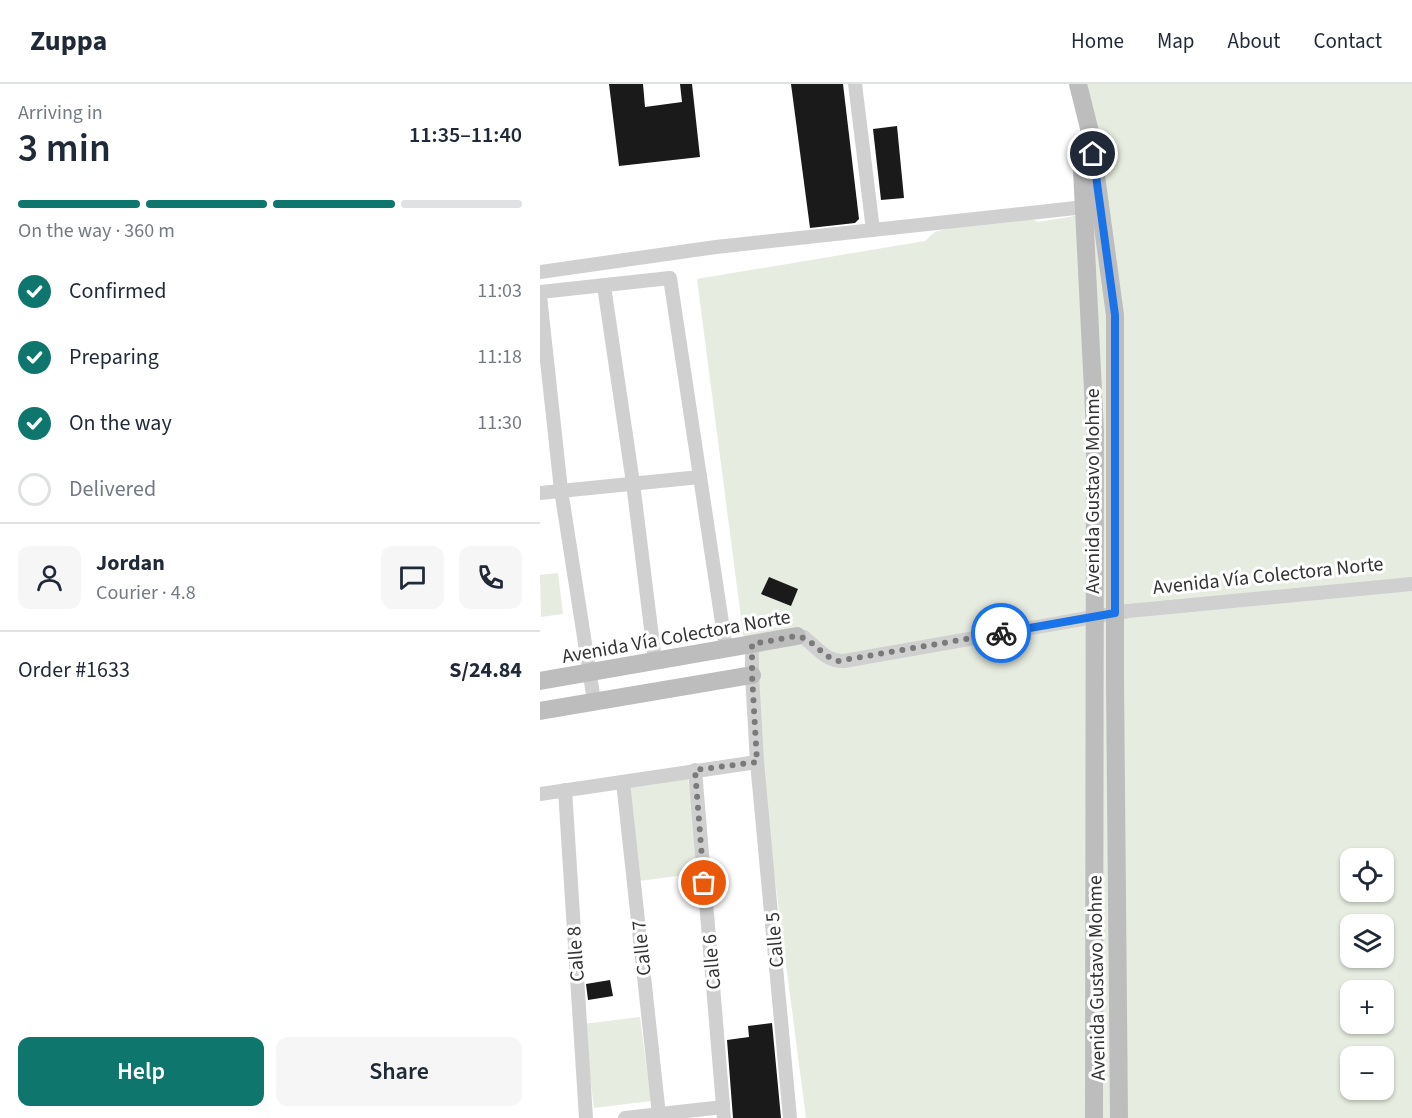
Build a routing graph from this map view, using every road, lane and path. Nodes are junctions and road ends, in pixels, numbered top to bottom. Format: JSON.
{"nodes":[{"id":1,"x":855,"y":84,"type":"edge"},
{"id":2,"x":1078,"y":84,"type":"edge"},
{"id":3,"x":1085,"y":207,"type":"junction"},
{"id":4,"x":873,"y":230,"type":"junction"},
{"id":5,"x":540,"y":272,"type":"edge"},
{"id":6,"x":604,"y":286,"type":"junction"},
{"id":7,"x":540,"y":294,"type":"edge"},
{"id":8,"x":700,"y":477,"type":"junction"},
{"id":9,"x":633,"y":483,"type":"junction"},
{"id":10,"x":561,"y":490,"type":"junction"},
{"id":11,"x":540,"y":493,"type":"edge"},
{"id":12,"x":1412,"y":584,"type":"edge"},
{"id":13,"x":1121,"y":612,"type":"junction"},
{"id":14,"x":1095,"y":617,"type":"junction"},
{"id":15,"x":797,"y":636,"type":"joint"},
{"id":16,"x":752,"y":644,"type":"junction"},
{"id":17,"x":726,"y":649,"type":"junction"},
{"id":18,"x":655,"y":661,"type":"junction"},
{"id":19,"x":590,"y":673,"type":"junction"},
{"id":20,"x":752,"y":675,"type":"junction"},
{"id":21,"x":540,"y":681,"type":"edge"},
{"id":22,"x":594,"y":701,"type":"junction"},
{"id":23,"x":540,"y":711,"type":"edge"},
{"id":24,"x":757,"y":762,"type":"junction"},
{"id":25,"x":695,"y":770,"type":"junction"},
{"id":26,"x":623,"y":782,"type":"junction"},
{"id":27,"x":565,"y":790,"type":"junction"},
{"id":28,"x":540,"y":794,"type":"edge"},
{"id":29,"x":723,"y":1113,"type":"edge"},
{"id":30,"x":659,"y":1114,"type":"junction"},
{"id":31,"x":586,"y":1118,"type":"edge"},
{"id":32,"x":625,"y":1118,"type":"edge"},
{"id":33,"x":790,"y":1118,"type":"edge"},
{"id":34,"x":1094,"y":1118,"type":"edge"},
{"id":35,"x":1119,"y":1118,"type":"edge"}],
"edges":[{"from":1,"to":4,"type":"street"},
{"from":2,"to":3,"type":"street","name":"Avenida Gustavo Mohme"},
{"from":2,"to":13,"type":"street","name":"Avenida Gustavo Mohme"},
{"from":3,"to":4,"type":"street"},
{"from":3,"to":14,"type":"street","name":"Avenida Gustavo Mohme"},
{"from":4,"to":5,"type":"street"},
{"from":6,"to":7,"type":"street"},
{"from":6,"to":8,"type":"street"},
{"from":6,"to":9,"type":"street"},
{"from":7,"to":10,"type":"street"},
{"from":8,"to":9,"type":"street"},
{"from":8,"to":17,"type":"street"},
{"from":9,"to":10,"type":"street"},
{"from":9,"to":18,"type":"street"},
{"from":10,"to":11,"type":"street"},
{"from":10,"to":19,"type":"street"},
{"from":12,"to":13,"type":"street","name":"Avenida Vía Colectora Norte"},
{"from":13,"to":14,"type":"street","name":"Avenida Vía Colectora Norte"},
{"from":13,"to":35,"type":"street","name":"Avenida Gustavo Mohme"},
{"from":14,"to":15,"type":"street","name":"Avenida Vía Colectora Norte"},
{"from":14,"to":34,"type":"street","name":"Avenida Gustavo Mohme"},
{"from":15,"to":16,"type":"street","name":"Avenida Vía Colectora Norte"},
{"from":16,"to":17,"type":"street","name":"Avenida Vía Colectora Norte"},
{"from":16,"to":20,"type":"street","name":"Calle 5"},
{"from":17,"to":18,"type":"street","name":"Avenida Vía Colectora Norte"},
{"from":18,"to":19,"type":"street","name":"Avenida Vía Colectora Norte"},
{"from":19,"to":21,"type":"street","name":"Avenida Vía Colectora Norte"},
{"from":19,"to":22,"type":"street"},
{"from":20,"to":22,"type":"street"},
{"from":20,"to":24,"type":"street","name":"Calle 5"},
{"from":22,"to":23,"type":"street"},
{"from":24,"to":25,"type":"street"},
{"from":24,"to":33,"type":"street","name":"Calle 5"},
{"from":25,"to":26,"type":"street"},
{"from":25,"to":29,"type":"street","name":"Calle 6"},
{"from":26,"to":27,"type":"street"},
{"from":26,"to":30,"type":"street","name":"Calle 7"},
{"from":27,"to":28,"type":"street"},
{"from":27,"to":31,"type":"street","name":"Calle 8"},
{"from":29,"to":30,"type":"street"},
{"from":30,"to":32,"type":"street"}]}
